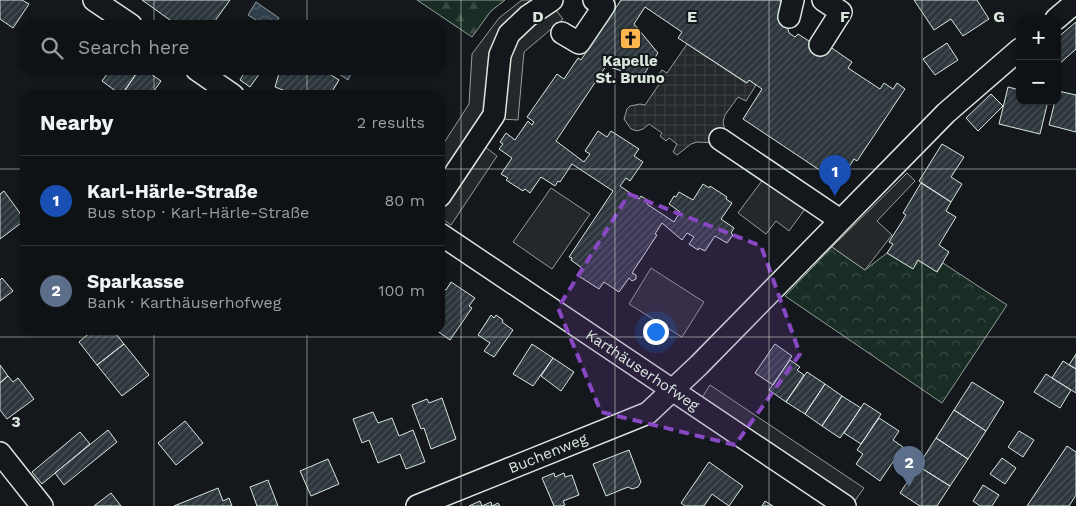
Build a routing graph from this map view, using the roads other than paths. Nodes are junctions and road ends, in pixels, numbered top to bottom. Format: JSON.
{"nodes":[{"id":1,"x":94,"y":0,"type":"edge"},
{"id":2,"x":552,"y":0,"type":"edge"},
{"id":3,"x":594,"y":0,"type":"edge"},
{"id":4,"x":823,"y":0,"type":"edge"},
{"id":5,"x":1076,"y":2,"type":"edge"},
{"id":6,"x":1061,"y":15,"type":"edge"},
{"id":7,"x":124,"y":20,"type":"edge"},
{"id":8,"x":562,"y":32,"type":"dead end"},
{"id":9,"x":820,"y":45,"type":"dead end"},
{"id":10,"x":1016,"y":52,"type":"edge"},
{"id":11,"x":204,"y":75,"type":"edge"},
{"id":12,"x":227,"y":90,"type":"edge"},
{"id":13,"x":720,"y":139,"type":"dead end"},
{"id":14,"x":445,"y":188,"type":"edge"},
{"id":15,"x":840,"y":220,"type":"junction"},
{"id":16,"x":445,"y":237,"type":"edge"},
{"id":17,"x":673,"y":390,"type":"junction"},
{"id":18,"x":0,"y":453,"type":"edge"},
{"id":19,"x":840,"y":505,"type":"edge"},
{"id":20,"x":42,"y":506,"type":"edge"},
{"id":21,"x":417,"y":506,"type":"edge"}],
"edges":[{"from":1,"to":7,"type":"street"},
{"from":2,"to":14,"type":"street"},
{"from":3,"to":8,"type":"street"},
{"from":4,"to":9,"type":"street"},
{"from":5,"to":6,"type":"street"},
{"from":10,"to":15,"type":"street","name":"Buchenweg"},
{"from":11,"to":12,"type":"street"},
{"from":13,"to":15,"type":"street"},
{"from":15,"to":17,"type":"street","name":"Buchenweg"},
{"from":16,"to":17,"type":"street","name":"Karthäuserhofweg"},
{"from":17,"to":19,"type":"street","name":"Karthäuserhofweg"},
{"from":17,"to":21,"type":"street","name":"Buchenweg"},
{"from":18,"to":20,"type":"street"}]}
